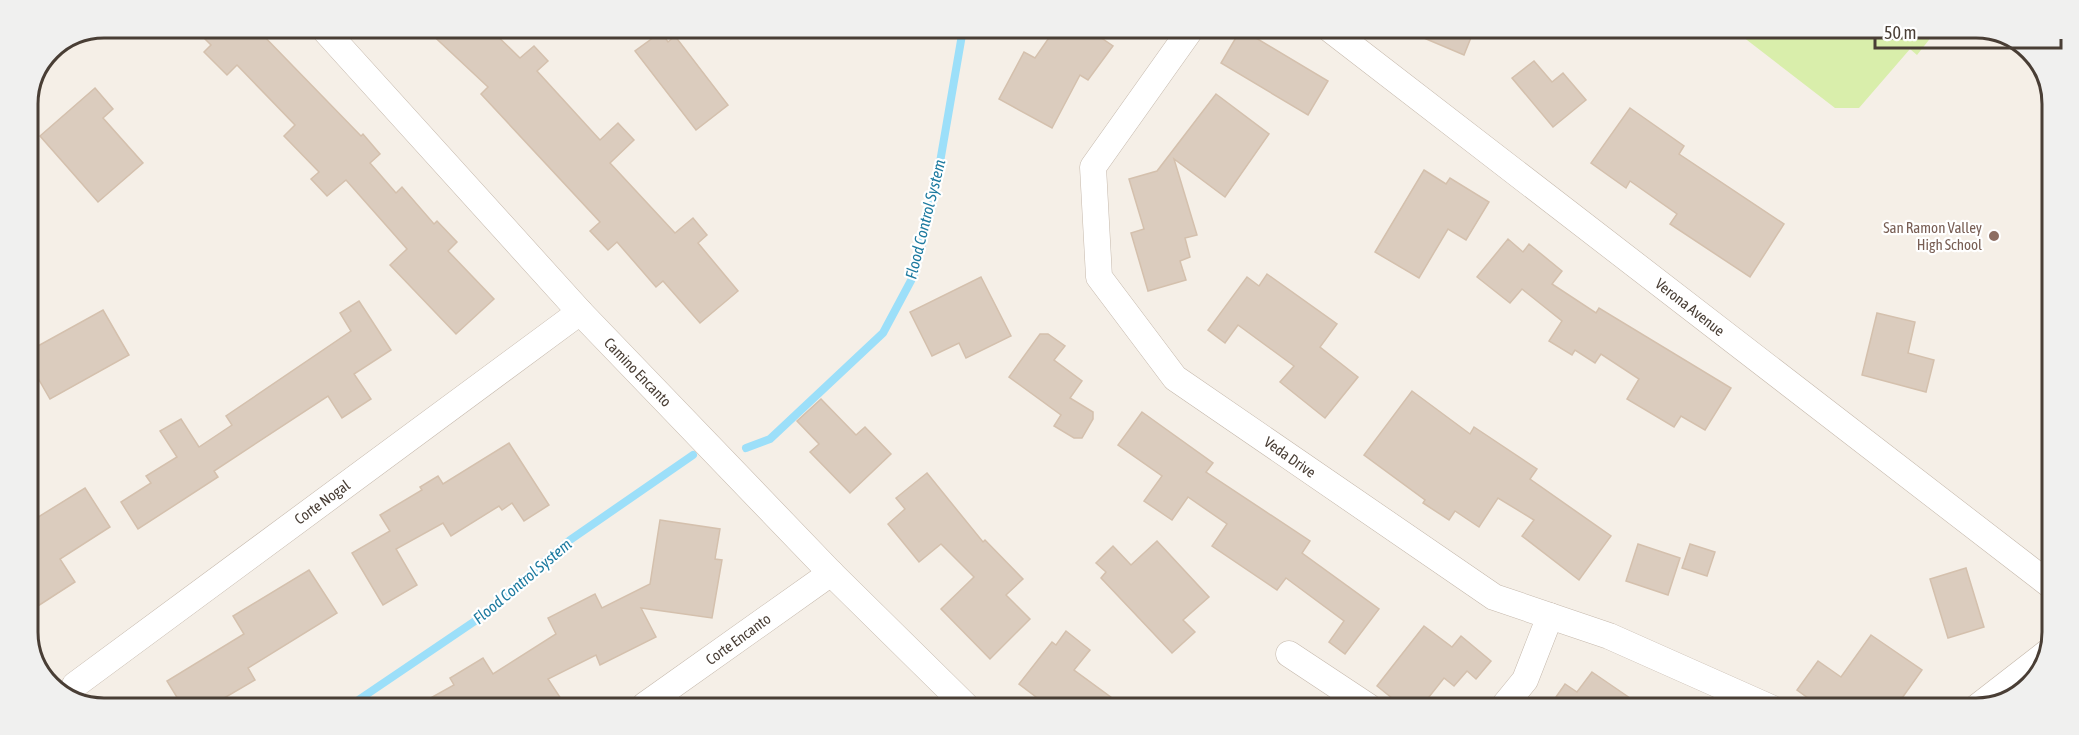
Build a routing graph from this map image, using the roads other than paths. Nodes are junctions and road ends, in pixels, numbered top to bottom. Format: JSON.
{"nodes":[{"id":1,"x":332,"y":38,"type":"edge"},
{"id":2,"x":1185,"y":38,"type":"edge"},
{"id":3,"x":1341,"y":38,"type":"edge"},
{"id":4,"x":580,"y":312,"type":"junction"},
{"id":5,"x":831,"y":573,"type":"junction"},
{"id":6,"x":2042,"y":579,"type":"edge"},
{"id":7,"x":1550,"y":616,"type":"junction"},
{"id":8,"x":1289,"y":654,"type":"dead end"},
{"id":9,"x":2033,"y":664,"type":"edge"},
{"id":10,"x":73,"y":690,"type":"edge"},
{"id":11,"x":1993,"y":695,"type":"edge"},
{"id":12,"x":655,"y":698,"type":"edge"},
{"id":13,"x":958,"y":698,"type":"edge"},
{"id":14,"x":1355,"y":698,"type":"edge"},
{"id":15,"x":1510,"y":698,"type":"edge"},
{"id":16,"x":1748,"y":698,"type":"edge"}],
"edges":[{"from":1,"to":4,"type":"street","name":"Camino Encanto"},
{"from":2,"to":7,"type":"street","name":"Veda Drive"},
{"from":3,"to":6,"type":"street","name":"Verona Avenue"},
{"from":4,"to":5,"type":"street","name":"Camino Encanto"},
{"from":4,"to":10,"type":"street","name":"Corte Nogal"},
{"from":5,"to":12,"type":"street","name":"Corte Encanto"},
{"from":5,"to":13,"type":"street","name":"Camino Encanto"},
{"from":7,"to":15,"type":"street"},
{"from":7,"to":16,"type":"street","name":"Veda Drive"},
{"from":8,"to":14,"type":"street"},
{"from":9,"to":11,"type":"street"}]}
